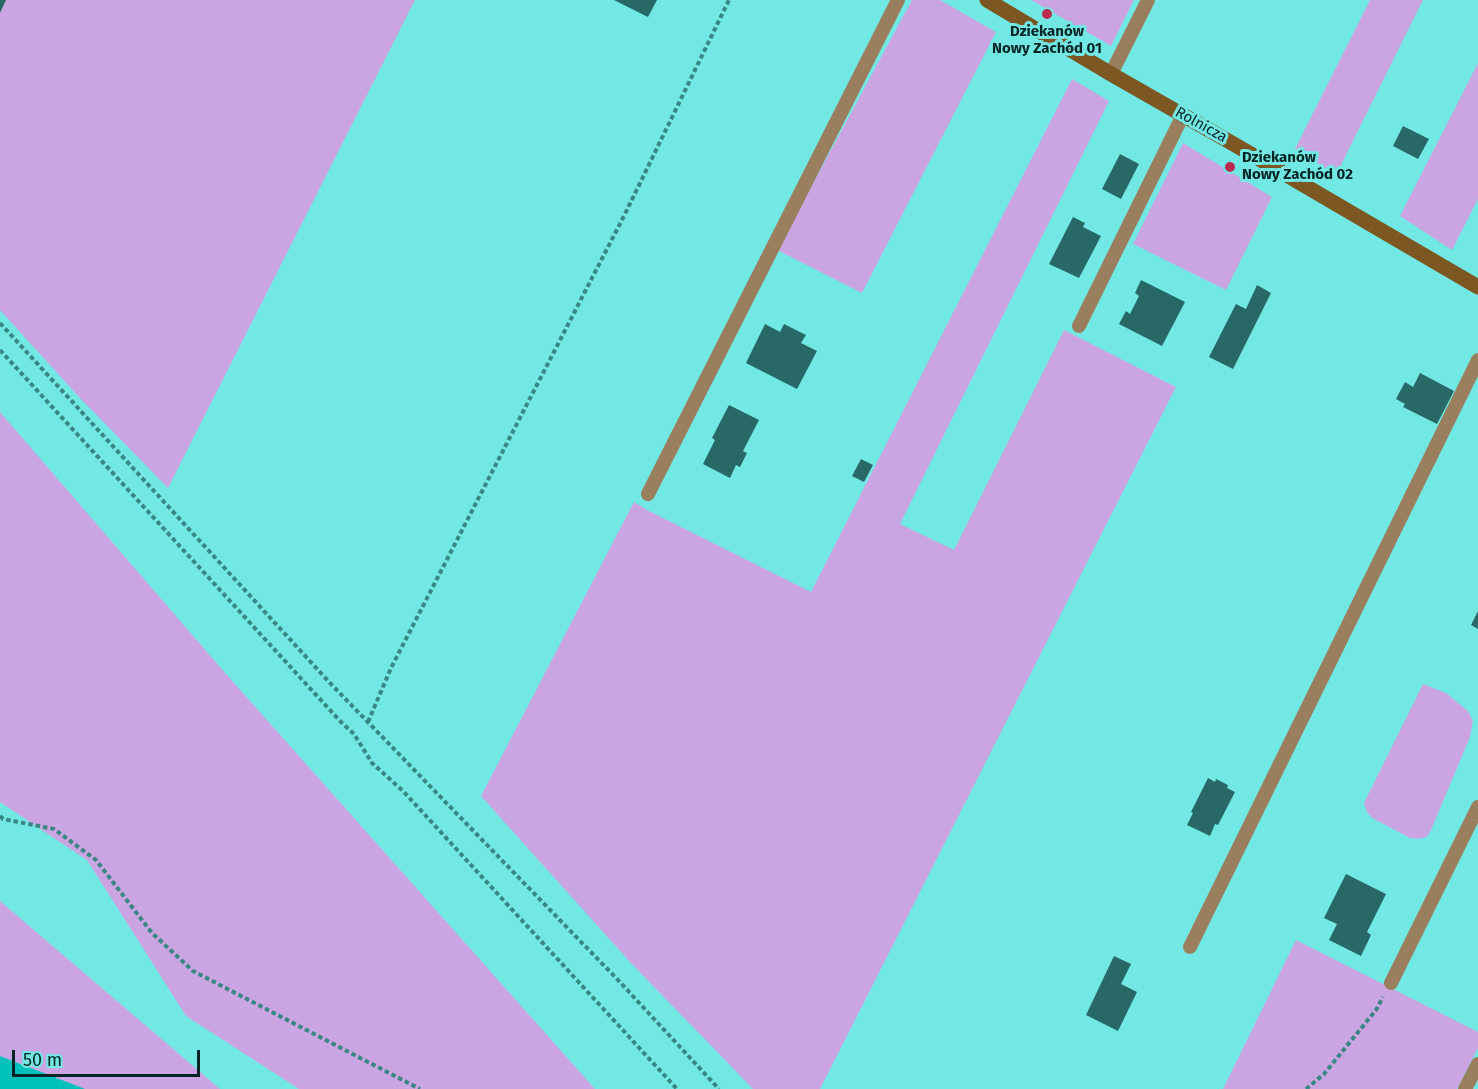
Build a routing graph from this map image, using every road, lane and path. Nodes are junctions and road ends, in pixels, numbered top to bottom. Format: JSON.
{"nodes":[{"id":1,"x":729,"y":0,"type":"edge"},
{"id":2,"x":898,"y":0,"type":"edge"},
{"id":3,"x":987,"y":0,"type":"edge"},
{"id":4,"x":1148,"y":0,"type":"edge"},
{"id":5,"x":1111,"y":74,"type":"junction"},
{"id":6,"x":1183,"y":115,"type":"junction"},
{"id":7,"x":1478,"y":287,"type":"edge"},
{"id":8,"x":0,"y":323,"type":"edge"},
{"id":9,"x":1078,"y":326,"type":"dead end"},
{"id":10,"x":0,"y":350,"type":"edge"},
{"id":11,"x":1478,"y":360,"type":"edge"},
{"id":12,"x":648,"y":494,"type":"dead end"},
{"id":13,"x":368,"y":722,"type":"junction"},
{"id":14,"x":1478,"y":807,"type":"edge"},
{"id":15,"x":0,"y":816,"type":"edge"},
{"id":16,"x":1190,"y":947,"type":"dead end"},
{"id":17,"x":1391,"y":983,"type":"joint"},
{"id":18,"x":1478,"y":1064,"type":"edge"},
{"id":19,"x":420,"y":1089,"type":"edge"},
{"id":20,"x":676,"y":1089,"type":"edge"},
{"id":21,"x":719,"y":1089,"type":"edge"},
{"id":22,"x":1306,"y":1089,"type":"edge"},
{"id":23,"x":1466,"y":1089,"type":"edge"}],
"edges":[{"from":1,"to":13,"type":"path"},
{"from":2,"to":12,"type":"lane"},
{"from":3,"to":5,"type":"street","name":"Rolnicza"},
{"from":4,"to":5,"type":"lane"},
{"from":5,"to":6,"type":"street","name":"Rolnicza"},
{"from":6,"to":7,"type":"street","name":"Rolnicza"},
{"from":6,"to":9,"type":"lane"},
{"from":8,"to":13,"type":"path"},
{"from":10,"to":20,"type":"path"},
{"from":11,"to":16,"type":"lane"},
{"from":13,"to":21,"type":"path"},
{"from":14,"to":17,"type":"lane"},
{"from":15,"to":19,"type":"path"},
{"from":17,"to":22,"type":"path"},
{"from":18,"to":23,"type":"lane"}]}
